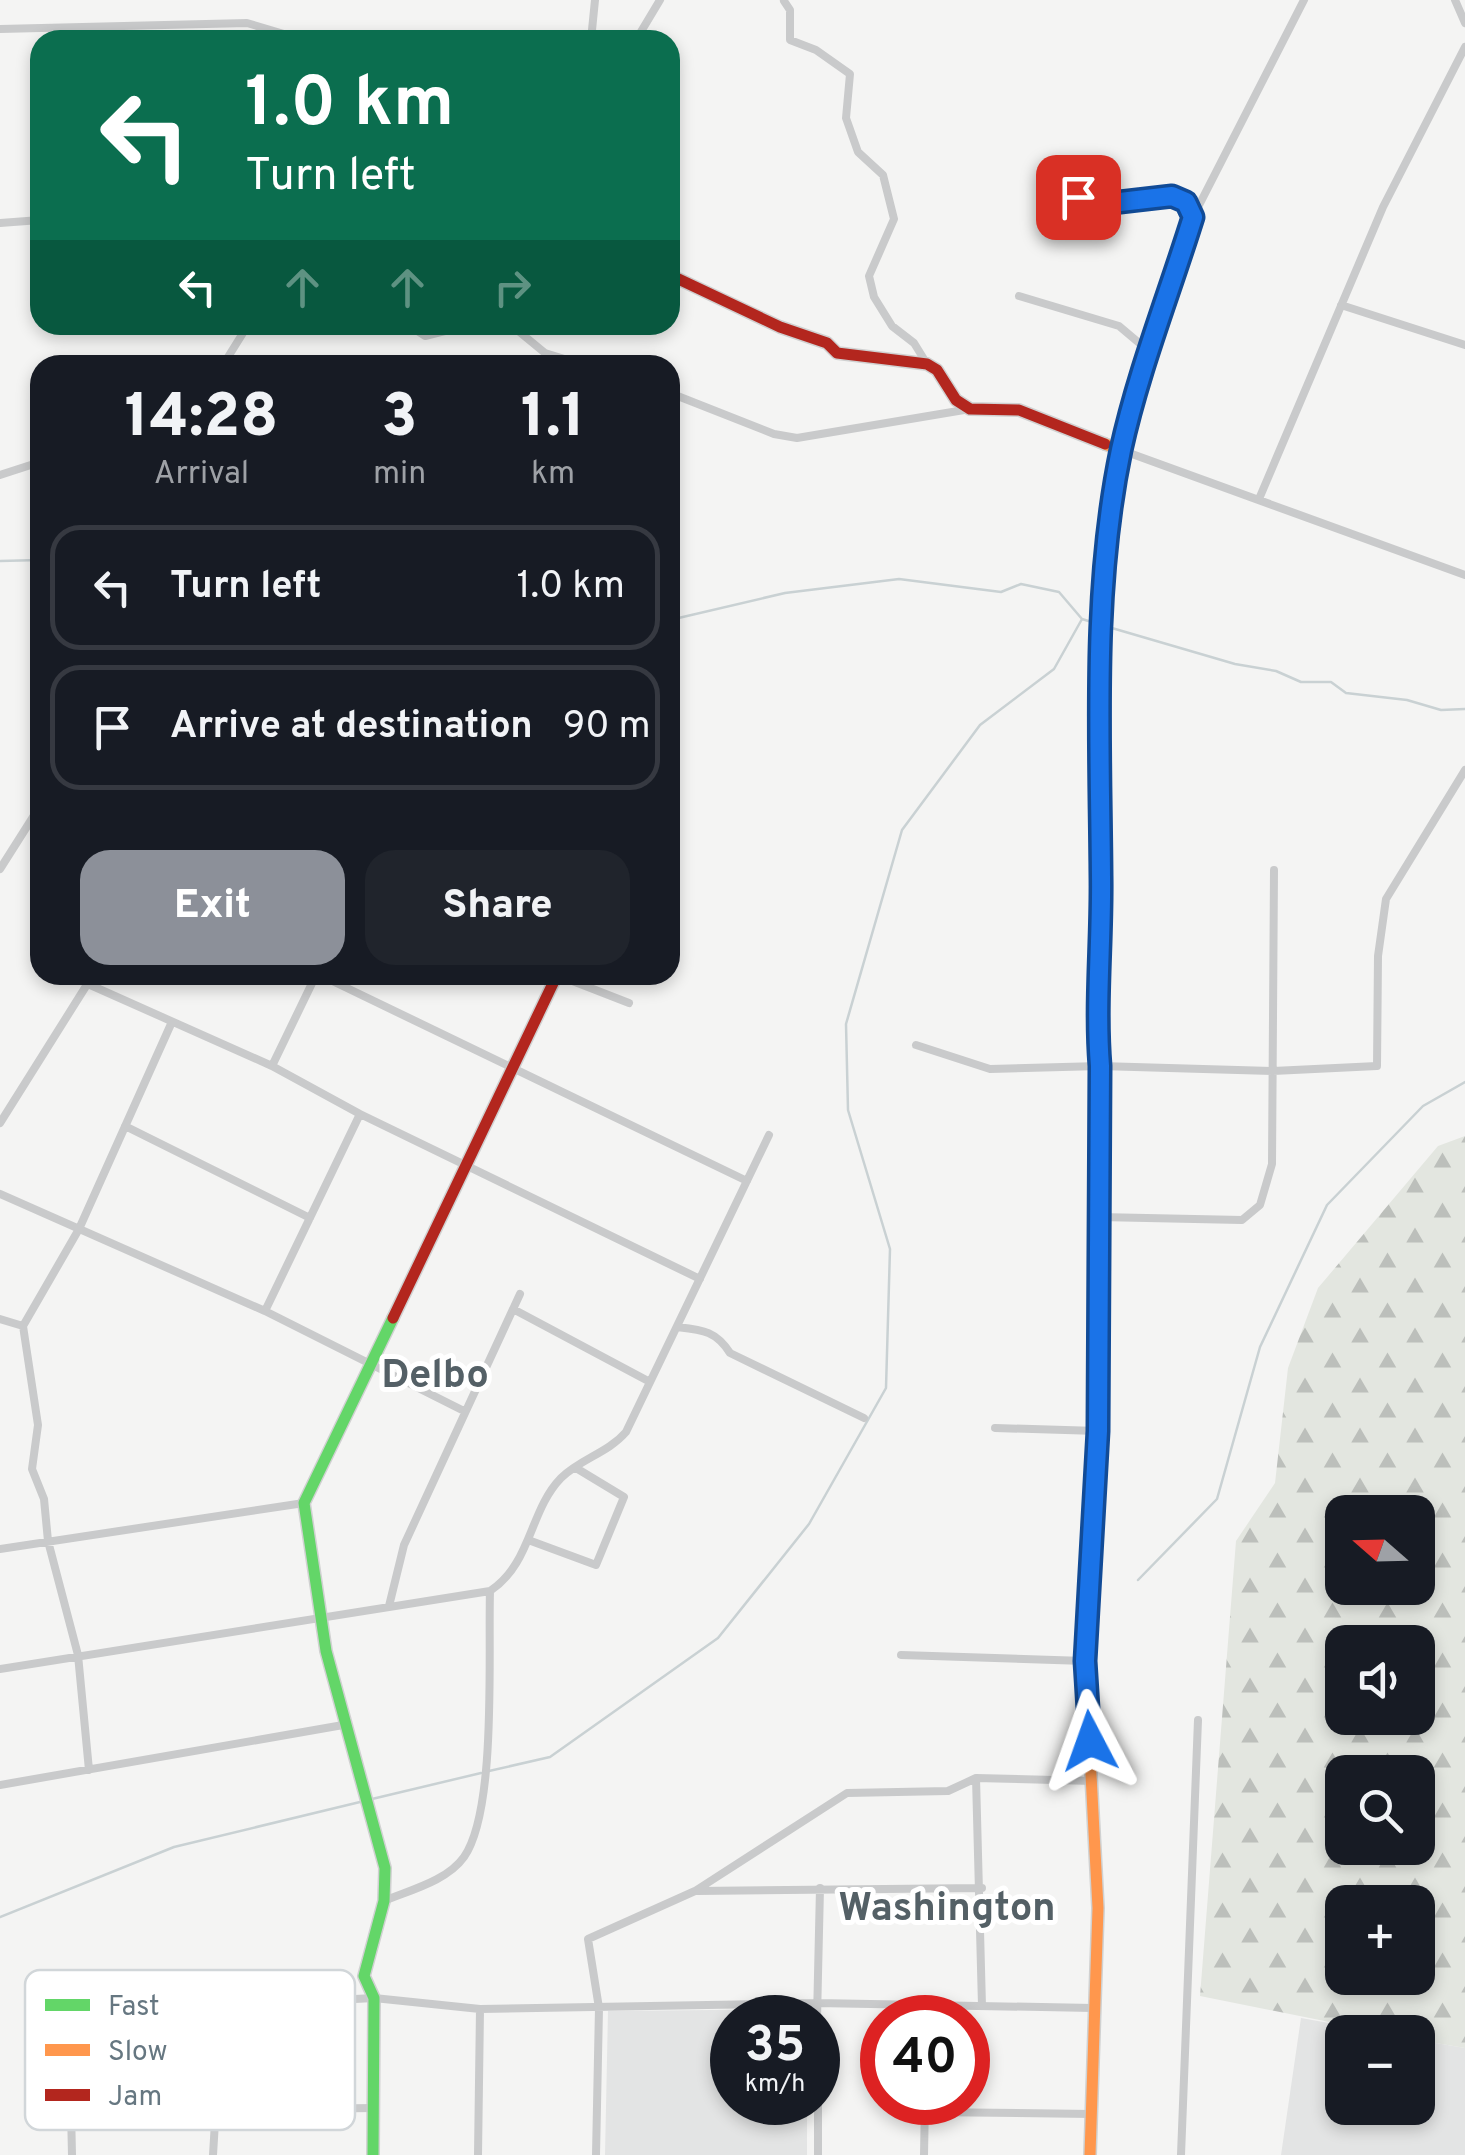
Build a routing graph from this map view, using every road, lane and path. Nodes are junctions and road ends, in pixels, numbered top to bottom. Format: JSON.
{"nodes":[{"id":1,"x":595,"y":0,"type":"edge"},
{"id":2,"x":660,"y":0,"type":"edge"},
{"id":3,"x":1304,"y":0,"type":"edge"},
{"id":4,"x":1455,"y":0,"type":"edge"},
{"id":5,"x":784,"y":1,"type":"edge"},
{"id":6,"x":1465,"y":23,"type":"edge"},
{"id":7,"x":0,"y":29,"type":"edge"},
{"id":8,"x":270,"y":30,"type":"edge"},
{"id":9,"x":591,"y":30,"type":"edge"},
{"id":10,"x":642,"y":30,"type":"edge"},
{"id":11,"x":1465,"y":47,"type":"edge"},
{"id":12,"x":1078,"y":197,"type":"dead end"},
{"id":13,"x":1193,"y":217,"type":"junction"},
{"id":14,"x":30,"y":221,"type":"edge"},
{"id":15,"x":0,"y":223,"type":"edge"},
{"id":16,"x":680,"y":281,"type":"edge"},
{"id":17,"x":1019,"y":296,"type":"dead end"},
{"id":18,"x":1342,"y":305,"type":"junction"},
{"id":19,"x":523,"y":335,"type":"edge"},
{"id":20,"x":1465,"y":345,"type":"edge"},
{"id":21,"x":1151,"y":353,"type":"junction"},
{"id":22,"x":552,"y":355,"type":"edge"},
{"id":23,"x":927,"y":364,"type":"junction"},
{"id":24,"x":680,"y":397,"type":"edge"},
{"id":25,"x":970,"y":409,"type":"junction"},
{"id":26,"x":1122,"y":450,"type":"junction"},
{"id":27,"x":30,"y":465,"type":"edge"},
{"id":28,"x":0,"y":474,"type":"edge"},
{"id":29,"x":1259,"y":499,"type":"junction"},
{"id":30,"x":1465,"y":575,"type":"edge"},
{"id":31,"x":1465,"y":770,"type":"edge"},
{"id":32,"x":30,"y":822,"type":"edge"},
{"id":33,"x":0,"y":870,"type":"edge"},
{"id":34,"x":1274,"y":870,"type":"dead end"},
{"id":35,"x":87,"y":985,"type":"edge"},
{"id":36,"x":102,"y":985,"type":"edge"},
{"id":37,"x":313,"y":985,"type":"edge"},
{"id":38,"x":339,"y":985,"type":"edge"},
{"id":39,"x":552,"y":985,"type":"edge"},
{"id":40,"x":582,"y":985,"type":"edge"},
{"id":41,"x":629,"y":1004,"type":"dead end"},
{"id":42,"x":171,"y":1024,"type":"junction"},
{"id":43,"x":916,"y":1045,"type":"dead end"},
{"id":44,"x":272,"y":1066,"type":"junction"},
{"id":45,"x":1100,"y":1066,"type":"junction"},
{"id":46,"x":511,"y":1069,"type":"junction"},
{"id":47,"x":1273,"y":1071,"type":"junction"},
{"id":48,"x":360,"y":1114,"type":"junction"},
{"id":49,"x":0,"y":1123,"type":"edge"},
{"id":50,"x":124,"y":1126,"type":"junction"},
{"id":51,"x":769,"y":1135,"type":"dead end"},
{"id":52,"x":464,"y":1164,"type":"junction"},
{"id":53,"x":747,"y":1181,"type":"junction"},
{"id":54,"x":0,"y":1194,"type":"edge"},
{"id":55,"x":1099,"y":1216,"type":"junction"},
{"id":56,"x":310,"y":1218,"type":"junction"},
{"id":57,"x":79,"y":1229,"type":"junction"},
{"id":58,"x":700,"y":1279,"type":"junction"},
{"id":59,"x":520,"y":1294,"type":"dead end"},
{"id":60,"x":513,"y":1310,"type":"junction"},
{"id":61,"x":265,"y":1311,"type":"junction"},
{"id":62,"x":0,"y":1320,"type":"edge"},
{"id":63,"x":23,"y":1326,"type":"junction"},
{"id":64,"x":677,"y":1327,"type":"junction"},
{"id":65,"x":369,"y":1363,"type":"junction"},
{"id":66,"x":650,"y":1382,"type":"junction"},
{"id":67,"x":464,"y":1411,"type":"junction"},
{"id":68,"x":864,"y":1418,"type":"dead end"},
{"id":69,"x":995,"y":1428,"type":"dead end"},
{"id":70,"x":1098,"y":1431,"type":"junction"},
{"id":71,"x":576,"y":1468,"type":"junction"},
{"id":72,"x":304,"y":1503,"type":"junction"},
{"id":73,"x":48,"y":1541,"type":"junction"},
{"id":74,"x":531,"y":1541,"type":"junction"},
{"id":75,"x":0,"y":1549,"type":"edge"},
{"id":76,"x":490,"y":1591,"type":"junction"},
{"id":77,"x":390,"y":1606,"type":"junction"},
{"id":78,"x":322,"y":1618,"type":"junction"},
{"id":79,"x":78,"y":1655,"type":"junction"},
{"id":80,"x":901,"y":1656,"type":"dead end"},
{"id":81,"x":1085,"y":1661,"type":"junction"},
{"id":82,"x":0,"y":1669,"type":"edge"},
{"id":83,"x":1198,"y":1720,"type":"dead end"},
{"id":84,"x":343,"y":1725,"type":"junction"},
{"id":85,"x":89,"y":1770,"type":"junction"},
{"id":86,"x":976,"y":1778,"type":"junction"},
{"id":87,"x":1093,"y":1781,"type":"junction"},
{"id":88,"x":0,"y":1785,"type":"edge"},
{"id":89,"x":820,"y":1888,"type":"junction"},
{"id":90,"x":982,"y":1888,"type":"junction"},
{"id":91,"x":694,"y":1891,"type":"junction"},
{"id":92,"x":384,"y":1901,"type":"junction"},
{"id":93,"x":817,"y":1995,"type":"edge"},
{"id":94,"x":982,"y":1995,"type":"edge"},
{"id":95,"x":374,"y":1998,"type":"junction"},
{"id":96,"x":355,"y":1999,"type":"edge"},
{"id":97,"x":710,"y":2005,"type":"edge"},
{"id":98,"x":990,"y":2006,"type":"edge"},
{"id":99,"x":599,"y":2008,"type":"junction"},
{"id":100,"x":1093,"y":2008,"type":"junction"},
{"id":101,"x":480,"y":2009,"type":"junction"},
{"id":102,"x":355,"y":2108,"type":"edge"},
{"id":103,"x":374,"y":2108,"type":"junction"},
{"id":104,"x":990,"y":2110,"type":"edge"},
{"id":105,"x":1092,"y":2114,"type":"junction"},
{"id":106,"x":818,"y":2125,"type":"edge"},
{"id":107,"x":924,"y":2125,"type":"edge"},
{"id":108,"x":215,"y":2130,"type":"edge"},
{"id":109,"x":214,"y":2155,"type":"edge"},
{"id":110,"x":373,"y":2155,"type":"edge"},
{"id":111,"x":478,"y":2155,"type":"edge"},
{"id":112,"x":596,"y":2155,"type":"edge"},
{"id":113,"x":818,"y":2155,"type":"edge"},
{"id":114,"x":924,"y":2155,"type":"edge"},
{"id":115,"x":1090,"y":2155,"type":"edge"},
{"id":116,"x":1181,"y":2155,"type":"edge"}],
"edges":[{"from":1,"to":9,"type":"street"},
{"from":2,"to":10,"type":"street"},
{"from":3,"to":13,"type":"street"},
{"from":4,"to":6,"type":"street"},
{"from":5,"to":23,"type":"street"},
{"from":7,"to":8,"type":"street"},
{"from":11,"to":18,"type":"street"},
{"from":12,"to":13,"type":"street"},
{"from":13,"to":21,"type":"street"},
{"from":14,"to":15,"type":"street"},
{"from":16,"to":23,"type":"street"},
{"from":17,"to":21,"type":"street"},
{"from":18,"to":20,"type":"street"},
{"from":18,"to":29,"type":"street"},
{"from":19,"to":22,"type":"street"},
{"from":21,"to":26,"type":"street"},
{"from":23,"to":25,"type":"street"},
{"from":24,"to":25,"type":"street"},
{"from":25,"to":26,"type":"street"},
{"from":26,"to":29,"type":"street"},
{"from":26,"to":45,"type":"street"},
{"from":27,"to":28,"type":"street"},
{"from":29,"to":30,"type":"street"},
{"from":31,"to":47,"type":"street"},
{"from":32,"to":33,"type":"street"},
{"from":34,"to":47,"type":"street"},
{"from":35,"to":49,"type":"street"},
{"from":36,"to":42,"type":"street"},
{"from":37,"to":44,"type":"street"},
{"from":38,"to":46,"type":"street"},
{"from":39,"to":46,"type":"street"},
{"from":40,"to":41,"type":"street"},
{"from":42,"to":44,"type":"street"},
{"from":42,"to":50,"type":"street"},
{"from":43,"to":45,"type":"street"},
{"from":44,"to":48,"type":"street"},
{"from":45,"to":47,"type":"street"},
{"from":45,"to":55,"type":"street"},
{"from":46,"to":52,"type":"street"},
{"from":46,"to":53,"type":"street"},
{"from":47,"to":55,"type":"street"},
{"from":48,"to":52,"type":"street"},
{"from":48,"to":56,"type":"street"},
{"from":50,"to":56,"type":"street"},
{"from":50,"to":57,"type":"street"},
{"from":51,"to":53,"type":"street"},
{"from":52,"to":58,"type":"street"},
{"from":52,"to":65,"type":"street"},
{"from":53,"to":58,"type":"street"},
{"from":54,"to":57,"type":"street"},
{"from":55,"to":70,"type":"street"},
{"from":56,"to":61,"type":"street"},
{"from":57,"to":61,"type":"street"},
{"from":57,"to":63,"type":"street"},
{"from":58,"to":64,"type":"street"},
{"from":59,"to":60,"type":"street"},
{"from":60,"to":66,"type":"street"},
{"from":60,"to":67,"type":"street"},
{"from":61,"to":65,"type":"street"},
{"from":62,"to":63,"type":"street"},
{"from":63,"to":73,"type":"street"},
{"from":64,"to":66,"type":"street"},
{"from":64,"to":68,"type":"street"},
{"from":65,"to":67,"type":"street"},
{"from":65,"to":72,"type":"street"},
{"from":66,"to":71,"type":"street"},
{"from":67,"to":77,"type":"street"},
{"from":69,"to":70,"type":"street"},
{"from":70,"to":81,"type":"street"},
{"from":71,"to":74,"type":"street"},
{"from":71,"to":74,"type":"street"},
{"from":72,"to":73,"type":"street"},
{"from":72,"to":78,"type":"street"},
{"from":73,"to":75,"type":"street"},
{"from":73,"to":79,"type":"street"},
{"from":74,"to":76,"type":"street"},
{"from":76,"to":77,"type":"street"},
{"from":76,"to":92,"type":"street"},
{"from":77,"to":78,"type":"street"},
{"from":78,"to":79,"type":"street"},
{"from":78,"to":84,"type":"street"},
{"from":79,"to":82,"type":"street"},
{"from":79,"to":85,"type":"street"},
{"from":80,"to":81,"type":"street"},
{"from":81,"to":87,"type":"street"},
{"from":83,"to":116,"type":"street"},
{"from":84,"to":85,"type":"street"},
{"from":84,"to":92,"type":"street"},
{"from":85,"to":88,"type":"street"},
{"from":86,"to":87,"type":"street"},
{"from":86,"to":90,"type":"street"},
{"from":86,"to":91,"type":"street"},
{"from":87,"to":100,"type":"street"},
{"from":89,"to":90,"type":"street"},
{"from":89,"to":91,"type":"street"},
{"from":89,"to":93,"type":"street"},
{"from":90,"to":94,"type":"street"},
{"from":91,"to":99,"type":"street"},
{"from":92,"to":95,"type":"street"},
{"from":95,"to":96,"type":"street"},
{"from":95,"to":101,"type":"street"},
{"from":95,"to":103,"type":"street"},
{"from":97,"to":99,"type":"street"},
{"from":98,"to":100,"type":"street"},
{"from":99,"to":101,"type":"street"},
{"from":99,"to":112,"type":"street"},
{"from":100,"to":105,"type":"street"},
{"from":101,"to":111,"type":"street"},
{"from":102,"to":103,"type":"street"},
{"from":103,"to":110,"type":"street"},
{"from":104,"to":105,"type":"street"},
{"from":105,"to":115,"type":"street"},
{"from":106,"to":113,"type":"street"},
{"from":107,"to":114,"type":"street"},
{"from":108,"to":109,"type":"street"}]}
